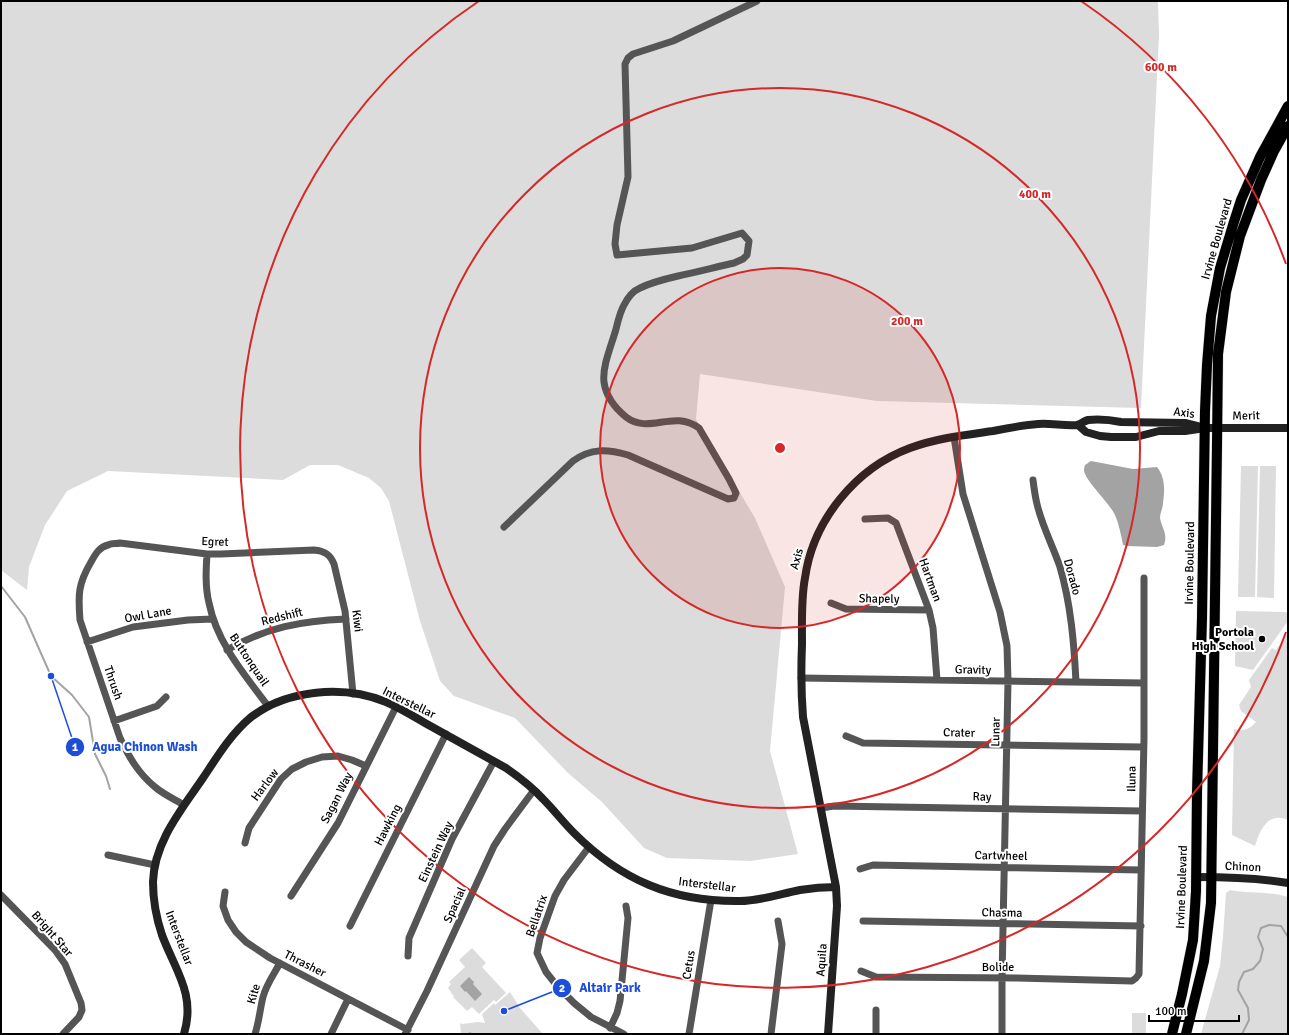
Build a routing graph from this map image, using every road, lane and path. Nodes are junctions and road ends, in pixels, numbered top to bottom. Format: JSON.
{"nodes":[{"id":1,"x":757,"y":1,"type":"edge"},
{"id":2,"x":1288,"y":106,"type":"edge"},
{"id":3,"x":1288,"y":126,"type":"edge"},
{"id":4,"x":1121,"y":422,"type":"junction"},
{"id":5,"x":1078,"y":425,"type":"junction"},
{"id":6,"x":1205,"y":428,"type":"junction"},
{"id":7,"x":1217,"y":428,"type":"junction"},
{"id":8,"x":1288,"y":428,"type":"edge"},
{"id":9,"x":954,"y":437,"type":"junction"},
{"id":10,"x":1120,"y":437,"type":"junction"},
{"id":11,"x":1033,"y":480,"type":"dead end"},
{"id":12,"x":865,"y":519,"type":"dead end"},
{"id":13,"x":504,"y":527,"type":"dead end"},
{"id":14,"x":101,"y":548,"type":"joint"},
{"id":15,"x":207,"y":554,"type":"junction"},
{"id":16,"x":327,"y":554,"type":"joint"},
{"id":17,"x":1144,"y":578,"type":"dead end"},
{"id":18,"x":831,"y":603,"type":"dead end"},
{"id":19,"x":929,"y":610,"type":"junction"},
{"id":20,"x":214,"y":619,"type":"junction"},
{"id":21,"x":346,"y":619,"type":"junction"},
{"id":22,"x":87,"y":642,"type":"junction"},
{"id":23,"x":227,"y":650,"type":"junction"},
{"id":24,"x":801,"y":678,"type":"junction"},
{"id":25,"x":937,"y":680,"type":"junction"},
{"id":26,"x":1008,"y":681,"type":"junction"},
{"id":27,"x":1076,"y":682,"type":"junction"},
{"id":28,"x":1144,"y":683,"type":"junction"},
{"id":29,"x":353,"y":694,"type":"junction"},
{"id":30,"x":166,"y":697,"type":"dead end"},
{"id":31,"x":268,"y":706,"type":"junction"},
{"id":32,"x":396,"y":707,"type":"junction"},
{"id":33,"x":114,"y":721,"type":"junction"},
{"id":34,"x":446,"y":734,"type":"junction"},
{"id":35,"x":846,"y":736,"type":"dead end"},
{"id":36,"x":1007,"y":745,"type":"junction"},
{"id":37,"x":1143,"y":747,"type":"junction"},
{"id":38,"x":494,"y":761,"type":"junction"},
{"id":39,"x":366,"y":766,"type":"junction"},
{"id":40,"x":534,"y":790,"type":"junction"},
{"id":41,"x":184,"y":806,"type":"junction"},
{"id":42,"x":821,"y":808,"type":"junction"},
{"id":43,"x":1005,"y":809,"type":"junction"},
{"id":44,"x":1142,"y":811,"type":"junction"},
{"id":45,"x":245,"y":843,"type":"dead end"},
{"id":46,"x":589,"y":847,"type":"junction"},
{"id":47,"x":108,"y":854,"type":"dead end"},
{"id":48,"x":155,"y":865,"type":"junction"},
{"id":49,"x":1004,"y":867,"type":"junction"},
{"id":50,"x":860,"y":869,"type":"dead end"},
{"id":51,"x":1142,"y":870,"type":"junction"},
{"id":52,"x":1197,"y":877,"type":"junction"},
{"id":53,"x":1212,"y":878,"type":"junction"},
{"id":54,"x":1288,"y":883,"type":"edge"},
{"id":55,"x":836,"y":887,"type":"junction"},
{"id":56,"x":224,"y":892,"type":"dead end"},
{"id":57,"x":1,"y":895,"type":"edge"},
{"id":58,"x":291,"y":896,"type":"dead end"},
{"id":59,"x":711,"y":900,"type":"junction"},
{"id":60,"x":626,"y":906,"type":"dead end"},
{"id":61,"x":778,"y":921,"type":"dead end"},
{"id":62,"x":863,"y":921,"type":"dead end"},
{"id":63,"x":1003,"y":924,"type":"junction"},
{"id":64,"x":350,"y":926,"type":"dead end"},
{"id":65,"x":1141,"y":926,"type":"junction"},
{"id":66,"x":408,"y":956,"type":"dead end"},
{"id":67,"x":280,"y":963,"type":"junction"},
{"id":68,"x":861,"y":971,"type":"dead end"},
{"id":69,"x":1002,"y":978,"type":"junction"},
{"id":70,"x":1136,"y":978,"type":"joint"},
{"id":71,"x":348,"y":999,"type":"junction"},
{"id":72,"x":876,"y":1010,"type":"dead end"},
{"id":73,"x":610,"y":1028,"type":"junction"},
{"id":74,"x":406,"y":1032,"type":"edge"},
{"id":75,"x":63,"y":1034,"type":"edge"},
{"id":76,"x":184,"y":1034,"type":"edge"},
{"id":77,"x":255,"y":1034,"type":"edge"},
{"id":78,"x":331,"y":1034,"type":"edge"},
{"id":79,"x":624,"y":1034,"type":"edge"},
{"id":80,"x":689,"y":1034,"type":"edge"},
{"id":81,"x":770,"y":1034,"type":"edge"},
{"id":82,"x":828,"y":1034,"type":"edge"},
{"id":83,"x":876,"y":1034,"type":"edge"},
{"id":84,"x":1002,"y":1034,"type":"edge"},
{"id":85,"x":1172,"y":1034,"type":"edge"},
{"id":86,"x":1186,"y":1034,"type":"edge"}],
"edges":[{"from":1,"to":13,"type":"street"},
{"from":2,"to":6,"type":"main road","name":"Irvine Boulevard"},
{"from":3,"to":7,"type":"main road","name":"Irvine Boulevard"},
{"from":4,"to":5,"type":"street","name":"Axis"},
{"from":4,"to":6,"type":"street","name":"Axis"},
{"from":4,"to":10,"type":"street"},
{"from":5,"to":9,"type":"street","name":"Axis"},
{"from":5,"to":10,"type":"street","name":"Axis"},
{"from":6,"to":7,"type":"street","name":"Merit"},
{"from":6,"to":10,"type":"street","name":"Axis"},
{"from":6,"to":52,"type":"main road","name":"Irvine Boulevard"},
{"from":7,"to":8,"type":"street","name":"Merit"},
{"from":7,"to":53,"type":"main road","name":"Irvine Boulevard"},
{"from":9,"to":24,"type":"street","name":"Axis"},
{"from":9,"to":26,"type":"street","name":"Lunar"},
{"from":11,"to":27,"type":"street","name":"Dorado"},
{"from":12,"to":19,"type":"street","name":"Hartman"},
{"from":14,"to":15,"type":"street","name":"Egret"},
{"from":14,"to":22,"type":"street","name":"Thrush"},
{"from":15,"to":16,"type":"street","name":"Egret"},
{"from":15,"to":20,"type":"street","name":"Buttonquail"},
{"from":16,"to":21,"type":"street","name":"Kiwi"},
{"from":17,"to":28,"type":"street","name":"Iluna"},
{"from":18,"to":19,"type":"street","name":"Shapely"},
{"from":19,"to":25,"type":"street","name":"Hartman"},
{"from":20,"to":22,"type":"street","name":"Owl Lane"},
{"from":20,"to":23,"type":"street","name":"Buttonquail"},
{"from":21,"to":23,"type":"street","name":"Redshift"},
{"from":21,"to":29,"type":"street","name":"Kiwi"},
{"from":22,"to":33,"type":"street","name":"Thrush"},
{"from":23,"to":31,"type":"street","name":"Buttonquail"},
{"from":24,"to":25,"type":"street","name":"Gravity"},
{"from":24,"to":42,"type":"street","name":"Axis"},
{"from":25,"to":26,"type":"street","name":"Gravity"},
{"from":26,"to":27,"type":"street","name":"Gravity"},
{"from":26,"to":36,"type":"street","name":"Lunar"},
{"from":27,"to":28,"type":"street","name":"Gravity"},
{"from":28,"to":37,"type":"street","name":"Iluna"},
{"from":29,"to":31,"type":"street","name":"Interstellar"},
{"from":29,"to":32,"type":"street","name":"Interstellar"},
{"from":30,"to":33,"type":"street"},
{"from":31,"to":41,"type":"street","name":"Interstellar"},
{"from":32,"to":34,"type":"street","name":"Interstellar"},
{"from":32,"to":39,"type":"street","name":"Sagan Way"},
{"from":33,"to":41,"type":"street","name":"Thrush"},
{"from":34,"to":38,"type":"street","name":"Interstellar"},
{"from":34,"to":64,"type":"street","name":"Hawking"},
{"from":35,"to":36,"type":"street","name":"Crater"},
{"from":36,"to":37,"type":"street","name":"Crater"},
{"from":36,"to":43,"type":"street","name":"Lunar"},
{"from":37,"to":44,"type":"street","name":"Iluna"},
{"from":38,"to":40,"type":"street","name":"Interstellar"},
{"from":38,"to":66,"type":"street","name":"Einstein Way"},
{"from":39,"to":45,"type":"street","name":"Harlow"},
{"from":39,"to":58,"type":"street","name":"Sagan Way"},
{"from":40,"to":46,"type":"street","name":"Interstellar"},
{"from":40,"to":74,"type":"street","name":"Spacial"},
{"from":41,"to":48,"type":"street","name":"Interstellar"},
{"from":42,"to":43,"type":"street","name":"Ray"},
{"from":42,"to":55,"type":"street","name":"Axis"},
{"from":43,"to":44,"type":"street","name":"Ray"},
{"from":43,"to":49,"type":"street","name":"Lunar"},
{"from":44,"to":51,"type":"street","name":"Iluna"},
{"from":46,"to":59,"type":"street","name":"Interstellar"},
{"from":46,"to":73,"type":"street","name":"Bellatrix"},
{"from":47,"to":48,"type":"street"},
{"from":48,"to":76,"type":"street","name":"Interstellar"},
{"from":49,"to":50,"type":"street","name":"Cartwheel"},
{"from":49,"to":51,"type":"street","name":"Cartwheel"},
{"from":49,"to":63,"type":"street","name":"Lunar"},
{"from":51,"to":65,"type":"street","name":"Iluna"},
{"from":52,"to":53,"type":"street","name":"Chinon"},
{"from":52,"to":85,"type":"main road","name":"Irvine Boulevard"},
{"from":53,"to":54,"type":"street","name":"Chinon"},
{"from":53,"to":86,"type":"main road","name":"Irvine Boulevard"},
{"from":55,"to":59,"type":"street","name":"Interstellar"},
{"from":55,"to":82,"type":"street","name":"Aquila"},
{"from":56,"to":67,"type":"street","name":"Thrasher"},
{"from":57,"to":75,"type":"street","name":"Bright Star"},
{"from":59,"to":80,"type":"street","name":"Cetus"},
{"from":60,"to":73,"type":"street"},
{"from":61,"to":81,"type":"street"},
{"from":62,"to":63,"type":"street","name":"Chasma"},
{"from":63,"to":65,"type":"street","name":"Chasma"},
{"from":63,"to":69,"type":"street","name":"Lunar"},
{"from":65,"to":70,"type":"street","name":"Iluna"},
{"from":67,"to":71,"type":"street","name":"Thrasher"},
{"from":67,"to":77,"type":"street","name":"Kite"},
{"from":68,"to":69,"type":"street","name":"Bolide"},
{"from":69,"to":70,"type":"street","name":"Bolide"},
{"from":69,"to":84,"type":"street","name":"Lunar"},
{"from":71,"to":74,"type":"street","name":"Thrasher"},
{"from":71,"to":78,"type":"street"},
{"from":72,"to":83,"type":"street"},
{"from":73,"to":79,"type":"street","name":"Bellatrix"}]}
